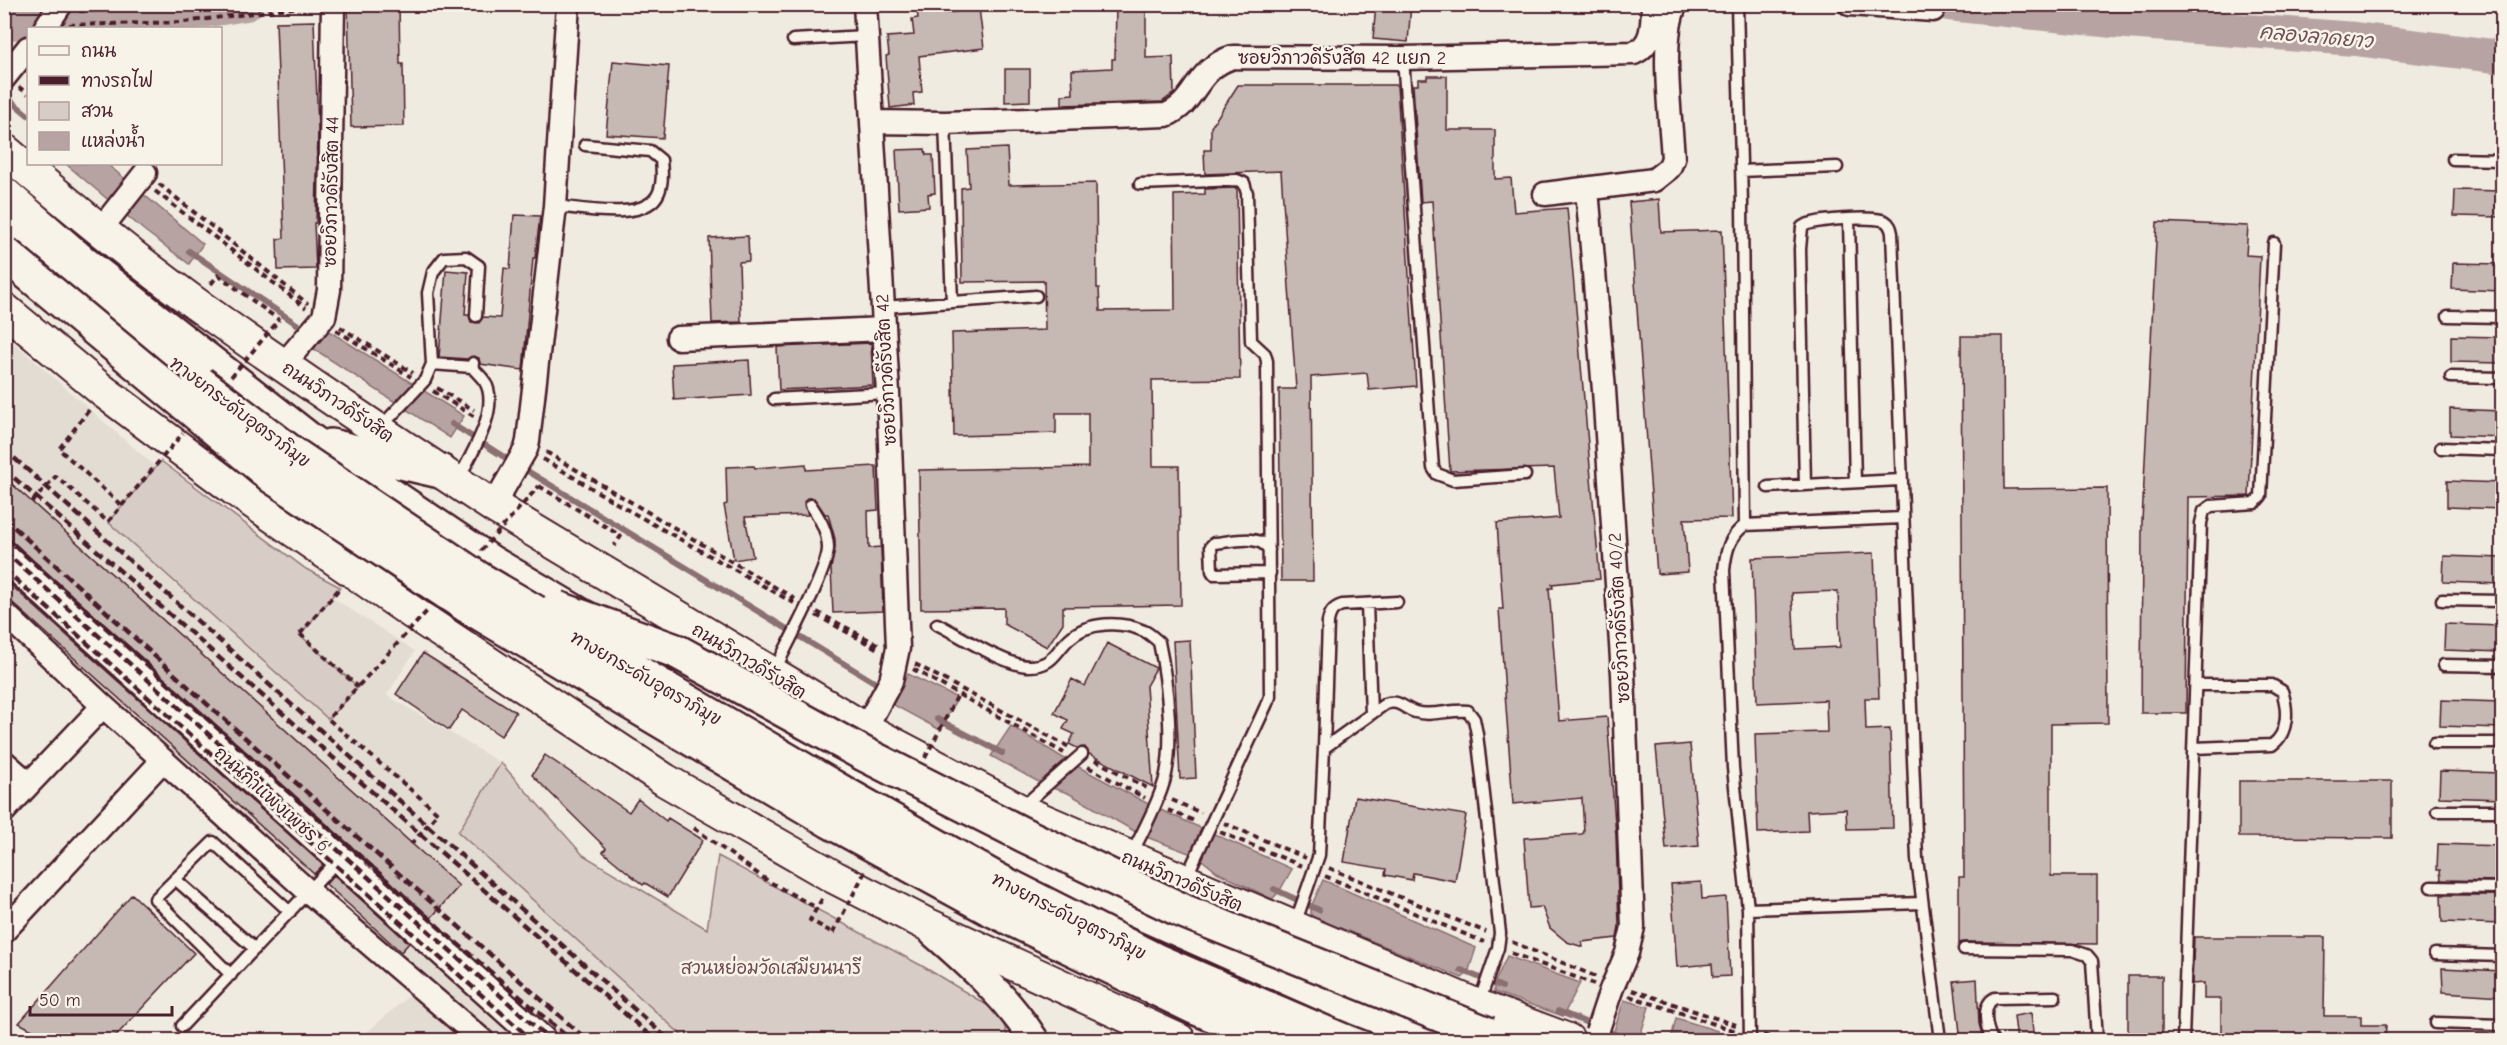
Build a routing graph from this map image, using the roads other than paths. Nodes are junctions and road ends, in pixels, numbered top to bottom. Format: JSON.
{"nodes":[{"id":1,"x":333,"y":4,"type":"edge"},
{"id":2,"x":568,"y":4,"type":"edge"},
{"id":3,"x":865,"y":4,"type":"edge"},
{"id":4,"x":1653,"y":4,"type":"edge"},
{"id":5,"x":1676,"y":4,"type":"edge"},
{"id":6,"x":1737,"y":4,"type":"edge"},
{"id":7,"x":1850,"y":4,"type":"edge"},
{"id":8,"x":1897,"y":6,"type":"edge"},
{"id":9,"x":1933,"y":10,"type":"dead end"},
{"id":10,"x":867,"y":36,"type":"junction"},
{"id":11,"x":793,"y":40,"type":"dead end"},
{"id":12,"x":27,"y":49,"type":"edge"},
{"id":13,"x":1403,"y":58,"type":"junction"},
{"id":14,"x":5,"y":77,"type":"edge"},
{"id":15,"x":873,"y":123,"type":"junction"},
{"id":16,"x":945,"y":123,"type":"junction"},
{"id":17,"x":585,"y":145,"type":"dead end"},
{"id":18,"x":4,"y":150,"type":"edge"},
{"id":19,"x":2453,"y":159,"type":"dead end"},
{"id":20,"x":2502,"y":160,"type":"edge"},
{"id":21,"x":1837,"y":167,"type":"dead end"},
{"id":22,"x":1741,"y":171,"type":"junction"},
{"id":23,"x":142,"y":176,"type":"road end"},
{"id":24,"x":1140,"y":184,"type":"dead end"},
{"id":25,"x":1587,"y":189,"type":"junction"},
{"id":26,"x":1545,"y":194,"type":"dead end"},
{"id":27,"x":4,"y":195,"type":"edge"},
{"id":28,"x":555,"y":206,"type":"junction"},
{"id":29,"x":1849,"y":220,"type":"junction"},
{"id":30,"x":106,"y":223,"type":"junction"},
{"id":31,"x":4,"y":228,"type":"edge"},
{"id":32,"x":2274,"y":243,"type":"dead end"},
{"id":33,"x":4,"y":253,"type":"edge"},
{"id":34,"x":4,"y":271,"type":"edge"},
{"id":35,"x":1036,"y":296,"type":"dead end"},
{"id":36,"x":952,"y":302,"type":"junction"},
{"id":37,"x":4,"y":309,"type":"edge"},
{"id":38,"x":476,"y":316,"type":"dead end"},
{"id":39,"x":2448,"y":316,"type":"dead end"},
{"id":40,"x":2502,"y":316,"type":"edge"},
{"id":41,"x":883,"y":318,"type":"junction"},
{"id":42,"x":678,"y":338,"type":"dead end"},
{"id":43,"x":292,"y":354,"type":"junction"},
{"id":44,"x":432,"y":364,"type":"junction"},
{"id":45,"x":2451,"y":377,"type":"dead end"},
{"id":46,"x":2502,"y":378,"type":"edge"},
{"id":47,"x":888,"y":393,"type":"junction"},
{"id":48,"x":774,"y":399,"type":"dead end"},
{"id":49,"x":388,"y":420,"type":"junction"},
{"id":50,"x":312,"y":442,"type":"junction"},
{"id":51,"x":2441,"y":448,"type":"dead end"},
{"id":52,"x":2502,"y":450,"type":"edge"},
{"id":53,"x":1525,"y":475,"type":"dead end"},
{"id":54,"x":449,"y":477,"type":"junction"},
{"id":55,"x":1900,"y":480,"type":"junction"},
{"id":56,"x":1855,"y":482,"type":"junction"},
{"id":57,"x":1805,"y":485,"type":"junction"},
{"id":58,"x":1768,"y":487,"type":"dead end"},
{"id":59,"x":501,"y":493,"type":"junction"},
{"id":60,"x":811,"y":505,"type":"dead end"},
{"id":61,"x":1902,"y":518,"type":"junction"},
{"id":62,"x":1745,"y":525,"type":"junction"},
{"id":63,"x":1269,"y":550,"type":"junction"},
{"id":64,"x":4,"y":556,"type":"edge"},
{"id":65,"x":478,"y":568,"type":"junction"},
{"id":66,"x":1270,"y":573,"type":"junction"},
{"id":67,"x":2442,"y":600,"type":"dead end"},
{"id":68,"x":2502,"y":601,"type":"edge"},
{"id":69,"x":1396,"y":602,"type":"dead end"},
{"id":70,"x":1367,"y":604,"type":"junction"},
{"id":71,"x":4,"y":613,"type":"edge"},
{"id":72,"x":937,"y":624,"type":"dead end"},
{"id":73,"x":2444,"y":665,"type":"dead end"},
{"id":74,"x":2502,"y":666,"type":"edge"},
{"id":75,"x":772,"y":675,"type":"junction"},
{"id":76,"x":2197,"y":685,"type":"junction"},
{"id":77,"x":103,"y":706,"type":"junction"},
{"id":78,"x":1371,"y":714,"type":"junction"},
{"id":79,"x":866,"y":729,"type":"junction"},
{"id":80,"x":2434,"y":743,"type":"dead end"},
{"id":81,"x":2502,"y":743,"type":"edge"},
{"id":82,"x":1324,"y":748,"type":"junction"},
{"id":83,"x":2194,"y":748,"type":"junction"},
{"id":84,"x":1077,"y":759,"type":"road end"},
{"id":85,"x":163,"y":760,"type":"junction"},
{"id":86,"x":4,"y":762,"type":"edge"},
{"id":87,"x":29,"y":784,"type":"junction"},
{"id":88,"x":4,"y":811,"type":"edge"},
{"id":89,"x":2437,"y":811,"type":"dead end"},
{"id":90,"x":2502,"y":811,"type":"edge"},
{"id":91,"x":1028,"y":814,"type":"junction"},
{"id":92,"x":1136,"y":847,"type":"junction"},
{"id":93,"x":338,"y":859,"type":"junction"},
{"id":94,"x":1190,"y":869,"type":"junction"},
{"id":95,"x":175,"y":879,"type":"junction"},
{"id":96,"x":2431,"y":887,"type":"dead end"},
{"id":97,"x":2502,"y":888,"type":"edge"},
{"id":98,"x":309,"y":892,"type":"junction"},
{"id":99,"x":1112,"y":900,"type":"junction"},
{"id":100,"x":1921,"y":903,"type":"junction"},
{"id":101,"x":1748,"y":909,"type":"junction"},
{"id":102,"x":290,"y":912,"type":"junction"},
{"id":103,"x":1298,"y":917,"type":"junction"},
{"id":104,"x":921,"y":922,"type":"junction"},
{"id":105,"x":4,"y":931,"type":"edge"},
{"id":106,"x":255,"y":949,"type":"junction"},
{"id":107,"x":1964,"y":950,"type":"dead end"},
{"id":108,"x":2435,"y":954,"type":"dead end"},
{"id":109,"x":2502,"y":956,"type":"edge"},
{"id":110,"x":231,"y":975,"type":"junction"},
{"id":111,"x":2055,"y":997,"type":"dead end"},
{"id":112,"x":1194,"y":1007,"type":"junction"},
{"id":113,"x":1489,"y":1016,"type":"edge"},
{"id":114,"x":2436,"y":1023,"type":"dead end"},
{"id":115,"x":2502,"y":1025,"type":"edge"},
{"id":116,"x":182,"y":1026,"type":"dead end"},
{"id":117,"x":1596,"y":1036,"type":"edge"},
{"id":118,"x":1751,"y":1036,"type":"edge"},
{"id":119,"x":482,"y":1041,"type":"edge"},
{"id":120,"x":541,"y":1041,"type":"edge"},
{"id":121,"x":1035,"y":1041,"type":"edge"},
{"id":122,"x":1179,"y":1041,"type":"edge"},
{"id":123,"x":1233,"y":1041,"type":"edge"},
{"id":124,"x":1250,"y":1041,"type":"edge"},
{"id":125,"x":1276,"y":1041,"type":"edge"},
{"id":126,"x":1341,"y":1041,"type":"edge"},
{"id":127,"x":1440,"y":1041,"type":"edge"},
{"id":128,"x":1568,"y":1041,"type":"edge"},
{"id":129,"x":1940,"y":1041,"type":"edge"},
{"id":130,"x":1992,"y":1041,"type":"edge"},
{"id":131,"x":2097,"y":1041,"type":"edge"},
{"id":132,"x":2183,"y":1041,"type":"edge"}],
"edges":[{"from":1,"to":43,"type":"street","name":"ซอยวิภาวดีรังสิต 44"},
{"from":2,"to":28,"type":"street"},
{"from":3,"to":10,"type":"street","name":"ซอยวิภาวดีรังสิต 42"},
{"from":4,"to":13,"type":"street","name":"ซอยวิภาวดีรังสิต 42 แยก 2"},
{"from":5,"to":25,"type":"street"},
{"from":6,"to":22,"type":"lane"},
{"from":7,"to":8,"type":"street"},
{"from":8,"to":9,"type":"street"},
{"from":10,"to":11,"type":"lane"},
{"from":10,"to":15,"type":"street","name":"ซอยวิภาวดีรังสิต 42"},
{"from":12,"to":14,"type":"street"},
{"from":13,"to":16,"type":"street","name":"ซอยวิภาวดีรังสิต 42 แยก 2"},
{"from":13,"to":53,"type":"lane"},
{"from":15,"to":16,"type":"street","name":"ซอยวิภาวดีรังสิต 42 แยก 2"},
{"from":15,"to":41,"type":"street","name":"ซอยวิภาวดีรังสิต 42"},
{"from":16,"to":36,"type":"lane"},
{"from":17,"to":28,"type":"lane"},
{"from":18,"to":30,"type":"main road","name":"ถนนวิภาวดีรังสิต"},
{"from":19,"to":20,"type":"lane"},
{"from":21,"to":22,"type":"lane"},
{"from":22,"to":62,"type":"lane"},
{"from":23,"to":30,"type":"street"},
{"from":24,"to":63,"type":"lane"},
{"from":25,"to":26,"type":"street"},
{"from":25,"to":117,"type":"street","name":"ซอยวิภาวดีรังสิต 40/2","bridge":true},
{"from":27,"to":50,"type":"highway"},
{"from":28,"to":59,"type":"street"},
{"from":29,"to":55,"type":"lane"},
{"from":29,"to":56,"type":"lane"},
{"from":29,"to":57,"type":"lane"},
{"from":30,"to":43,"type":"main road","name":"ถนนวิภาวดีรังสิต"},
{"from":31,"to":65,"type":"highway","name":"ทางยกระดับอุตราภิมุข","bridge":true},
{"from":32,"to":76,"type":"lane"},
{"from":33,"to":112,"type":"highway","name":"ทางยกระดับอุตราภิมุข","bridge":true},
{"from":34,"to":124,"type":"highway"},
{"from":35,"to":36,"type":"lane"},
{"from":36,"to":41,"type":"lane"},
{"from":37,"to":104,"type":"main road"},
{"from":38,"to":44,"type":"lane"},
{"from":39,"to":40,"type":"lane"},
{"from":41,"to":42,"type":"street"},
{"from":41,"to":47,"type":"street","name":"ซอยวิภาวดีรังสิต 42"},
{"from":43,"to":49,"type":"main road","name":"ถนนวิภาวดีรังสิต"},
{"from":44,"to":49,"type":"lane"},
{"from":44,"to":54,"type":"lane"},
{"from":45,"to":46,"type":"lane"},
{"from":47,"to":48,"type":"lane"},
{"from":47,"to":79,"type":"street","name":"ซอยวิภาวดีรังสิต 42"},
{"from":49,"to":54,"type":"main road","name":"ถนนวิภาวดีรังสิต"},
{"from":50,"to":54,"type":"highway"},
{"from":50,"to":99,"type":"highway"},
{"from":51,"to":52,"type":"lane"},
{"from":54,"to":59,"type":"main road","name":"ถนนวิภาวดีรังสิต"},
{"from":55,"to":56,"type":"lane"},
{"from":55,"to":61,"type":"lane"},
{"from":56,"to":57,"type":"lane"},
{"from":57,"to":58,"type":"lane"},
{"from":59,"to":75,"type":"main road","name":"ถนนวิภาวดีรังสิต"},
{"from":60,"to":75,"type":"lane"},
{"from":61,"to":62,"type":"lane"},
{"from":61,"to":100,"type":"lane"},
{"from":62,"to":101,"type":"lane"},
{"from":63,"to":66,"type":"lane"},
{"from":63,"to":66,"type":"lane"},
{"from":64,"to":93,"type":"street","name":"ถนนกำแพงเพชร 6"},
{"from":65,"to":113,"type":"highway","bridge":true},
{"from":65,"to":126,"type":"highway","name":"ทางยกระดับอุตราภิมุข","bridge":true},
{"from":66,"to":94,"type":"lane"},
{"from":67,"to":68,"type":"lane"},
{"from":69,"to":70,"type":"lane"},
{"from":70,"to":78,"type":"lane"},
{"from":70,"to":82,"type":"lane"},
{"from":71,"to":77,"type":"street"},
{"from":72,"to":92,"type":"lane"},
{"from":73,"to":74,"type":"lane"},
{"from":75,"to":79,"type":"main road","name":"ถนนวิภาวดีรังสิต"},
{"from":76,"to":83,"type":"lane"},
{"from":76,"to":83,"type":"lane"},
{"from":77,"to":85,"type":"street"},
{"from":77,"to":87,"type":"street"},
{"from":78,"to":82,"type":"lane"},
{"from":78,"to":113,"type":"lane"},
{"from":79,"to":91,"type":"main road","name":"ถนนวิภาวดีรังสิต"},
{"from":80,"to":81,"type":"lane"},
{"from":82,"to":103,"type":"lane"},
{"from":83,"to":132,"type":"lane"},
{"from":84,"to":91,"type":"lane"},
{"from":85,"to":98,"type":"street"},
{"from":85,"to":105,"type":"street"},
{"from":86,"to":87,"type":"street"},
{"from":87,"to":88,"type":"street"},
{"from":89,"to":90,"type":"lane"},
{"from":91,"to":92,"type":"main road","name":"ถนนวิภาวดีรังสิต"},
{"from":91,"to":99,"type":"highway"},
{"from":92,"to":94,"type":"main road","name":"ถนนวิภาวดีรังสิต"},
{"from":93,"to":98,"type":"lane"},
{"from":93,"to":120,"type":"street","name":"ถนนกำแพงเพชร 6"},
{"from":94,"to":103,"type":"main road","name":"ถนนวิภาวดีรังสิต"},
{"from":95,"to":102,"type":"lane"},
{"from":95,"to":106,"type":"lane"},
{"from":95,"to":110,"type":"lane"},
{"from":96,"to":97,"type":"lane"},
{"from":98,"to":102,"type":"lane"},
{"from":98,"to":119,"type":"street"},
{"from":99,"to":127,"type":"highway"},
{"from":100,"to":101,"type":"lane"},
{"from":100,"to":129,"type":"lane"},
{"from":101,"to":118,"type":"lane"},
{"from":102,"to":106,"type":"lane"},
{"from":103,"to":113,"type":"main road","name":"ถนนวิภาวดีรังสิต"},
{"from":104,"to":121,"type":"street"},
{"from":104,"to":122,"type":"main road"},
{"from":106,"to":110,"type":"lane"},
{"from":107,"to":131,"type":"lane"},
{"from":108,"to":109,"type":"lane"},
{"from":110,"to":116,"type":"lane"},
{"from":111,"to":130,"type":"lane"},
{"from":112,"to":123,"type":"highway"},
{"from":112,"to":125,"type":"highway","name":"ทางยกระดับอุตราภิมุข","bridge":true},
{"from":113,"to":128,"type":"main road","name":"ถนนวิภาวดีรังสิต"},
{"from":114,"to":115,"type":"lane"}]}
